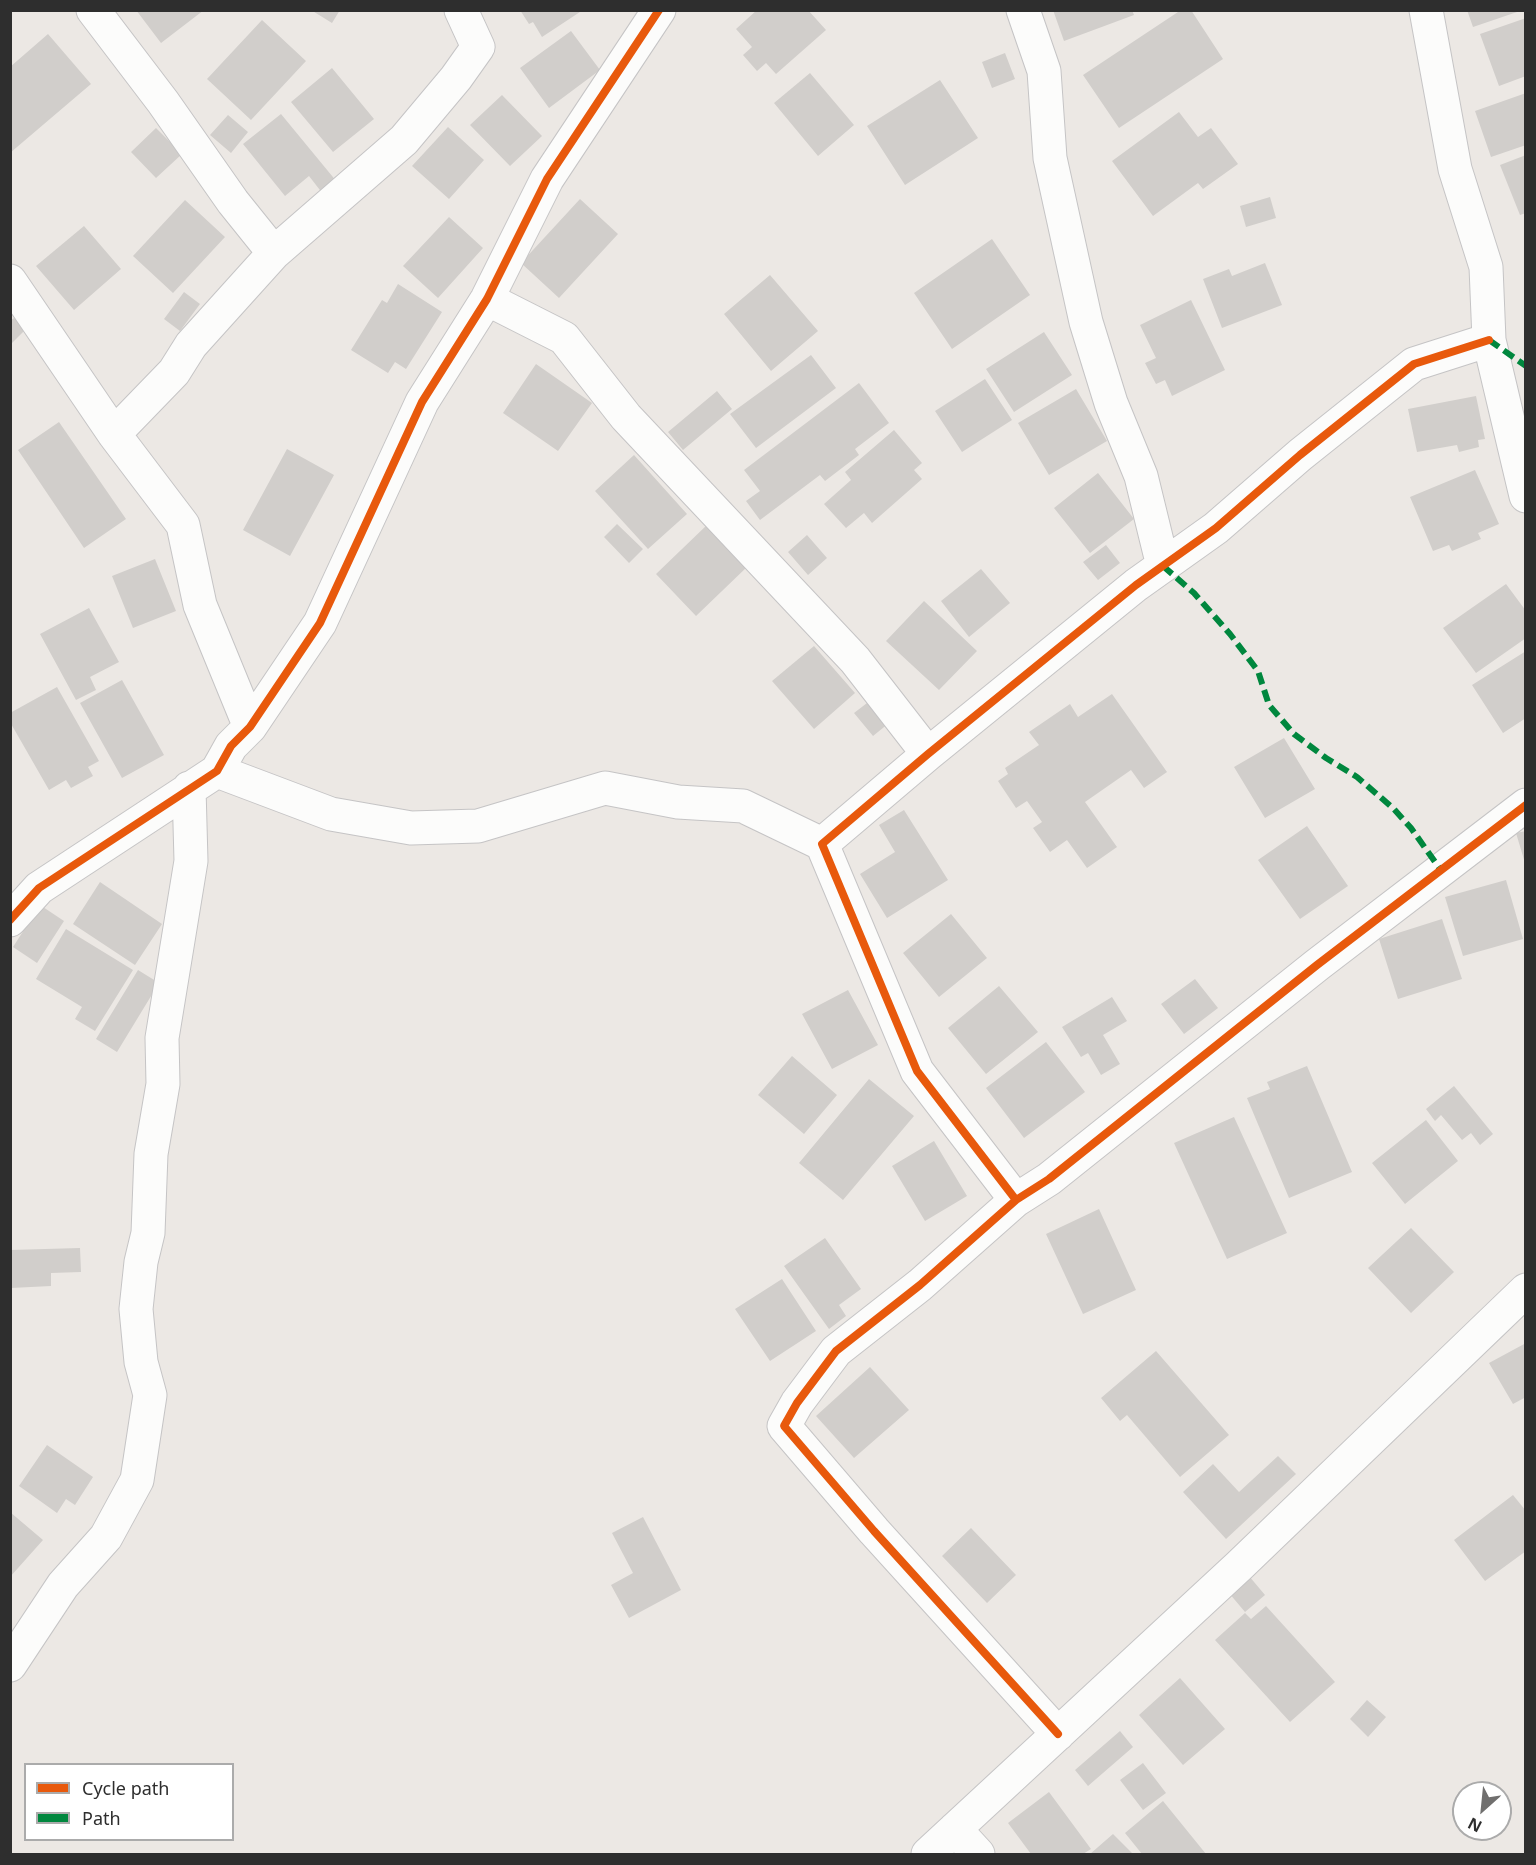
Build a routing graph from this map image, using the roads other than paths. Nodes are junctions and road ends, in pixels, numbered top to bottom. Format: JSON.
{"nodes":[{"id":1,"x":93,"y":10,"type":"edge"},
{"id":2,"x":461,"y":10,"type":"edge"},
{"id":3,"x":659,"y":10,"type":"edge"},
{"id":4,"x":1023,"y":10,"type":"edge"},
{"id":5,"x":1426,"y":10,"type":"edge"},
{"id":6,"x":274,"y":253,"type":"junction"},
{"id":7,"x":10,"y":281,"type":"edge"},
{"id":8,"x":487,"y":299,"type":"junction"},
{"id":9,"x":1489,"y":340,"type":"junction"},
{"id":10,"x":114,"y":434,"type":"junction"},
{"id":11,"x":1526,"y":496,"type":"edge"},
{"id":12,"x":1162,"y":566,"type":"junction"},
{"id":13,"x":250,"y":727,"type":"junction"},
{"id":14,"x":928,"y":754,"type":"junction"},
{"id":15,"x":217,"y":771,"type":"junction"},
{"id":16,"x":189,"y":789,"type":"junction"},
{"id":17,"x":1526,"y":805,"type":"edge"},
{"id":18,"x":822,"y":844,"type":"junction"},
{"id":19,"x":10,"y":920,"type":"edge"},
{"id":20,"x":1016,"y":1200,"type":"junction"},
{"id":21,"x":1526,"y":1290,"type":"edge"},
{"id":22,"x":10,"y":1665,"type":"edge"},
{"id":23,"x":1058,"y":1734,"type":"junction"},
{"id":24,"x":956,"y":1829,"type":"junction"},
{"id":25,"x":928,"y":1854,"type":"edge"},
{"id":26,"x":978,"y":1854,"type":"edge"}],
"edges":[{"from":1,"to":6,"type":"street"},
{"from":2,"to":6,"type":"street"},
{"from":3,"to":8,"type":"street"},
{"from":4,"to":12,"type":"street"},
{"from":5,"to":9,"type":"street"},
{"from":6,"to":10,"type":"street"},
{"from":7,"to":10,"type":"street"},
{"from":8,"to":13,"type":"street"},
{"from":8,"to":14,"type":"street"},
{"from":9,"to":11,"type":"street"},
{"from":9,"to":12,"type":"street"},
{"from":10,"to":13,"type":"street"},
{"from":12,"to":14,"type":"street"},
{"from":13,"to":15,"type":"street"},
{"from":14,"to":18,"type":"street"},
{"from":15,"to":16,"type":"street"},
{"from":15,"to":18,"type":"street"},
{"from":16,"to":19,"type":"street"},
{"from":16,"to":22,"type":"street"},
{"from":17,"to":20,"type":"street"},
{"from":18,"to":20,"type":"street"},
{"from":20,"to":23,"type":"street"},
{"from":21,"to":23,"type":"street"},
{"from":23,"to":24,"type":"street"},
{"from":24,"to":25,"type":"street"},
{"from":24,"to":26,"type":"street"}]}
